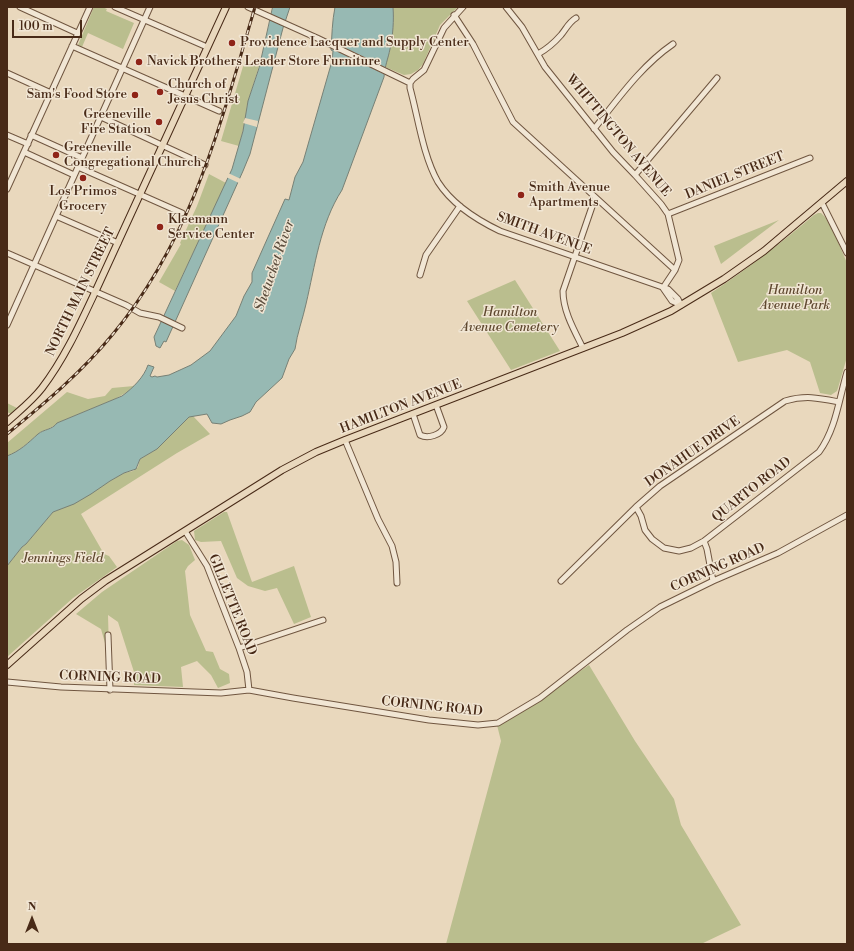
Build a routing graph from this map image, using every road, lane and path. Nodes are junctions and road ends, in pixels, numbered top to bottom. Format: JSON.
{"nodes":[{"id":1,"x":20,"y":7,"type":"edge"},
{"id":2,"x":90,"y":7,"type":"edge"},
{"id":3,"x":115,"y":7,"type":"edge"},
{"id":4,"x":150,"y":7,"type":"edge"},
{"id":5,"x":226,"y":7,"type":"edge"},
{"id":6,"x":248,"y":7,"type":"edge"},
{"id":7,"x":463,"y":7,"type":"edge"},
{"id":8,"x":506,"y":7,"type":"edge"},
{"id":9,"x":454,"y":16,"type":"junction"},
{"id":10,"x":576,"y":18,"type":"dead end"},
{"id":11,"x":144,"y":20,"type":"junction"},
{"id":12,"x":78,"y":34,"type":"junction"},
{"id":13,"x":672,"y":44,"type":"dead end"},
{"id":14,"x":72,"y":46,"type":"junction"},
{"id":15,"x":207,"y":47,"type":"junction"},
{"id":16,"x":538,"y":54,"type":"junction"},
{"id":17,"x":122,"y":69,"type":"junction"},
{"id":18,"x":7,"y":73,"type":"edge"},
{"id":19,"x":717,"y":78,"type":"dead end"},
{"id":20,"x":410,"y":83,"type":"junction"},
{"id":21,"x":51,"y":93,"type":"junction"},
{"id":22,"x":184,"y":96,"type":"junction"},
{"id":23,"x":219,"y":112,"type":"dead end"},
{"id":24,"x":100,"y":118,"type":"junction"},
{"id":25,"x":594,"y":129,"type":"junction"},
{"id":26,"x":7,"y":135,"type":"edge"},
{"id":27,"x":31,"y":135,"type":"junction"},
{"id":28,"x":28,"y":144,"type":"junction"},
{"id":29,"x":162,"y":145,"type":"junction"},
{"id":30,"x":24,"y":152,"type":"junction"},
{"id":31,"x":82,"y":158,"type":"junction"},
{"id":32,"x":810,"y":158,"type":"dead end"},
{"id":33,"x":205,"y":165,"type":"dead end"},
{"id":34,"x":78,"y":167,"type":"junction"},
{"id":35,"x":635,"y":174,"type":"junction"},
{"id":36,"x":74,"y":175,"type":"junction"},
{"id":37,"x":847,"y":181,"type":"edge"},
{"id":38,"x":7,"y":190,"type":"edge"},
{"id":39,"x":140,"y":194,"type":"junction"},
{"id":40,"x":595,"y":198,"type":"junction"},
{"id":41,"x":822,"y":203,"type":"junction"},
{"id":42,"x":460,"y":206,"type":"junction"},
{"id":43,"x":182,"y":213,"type":"dead end"},
{"id":44,"x":668,"y":214,"type":"junction"},
{"id":45,"x":56,"y":216,"type":"junction"},
{"id":46,"x":845,"y":242,"type":"edge"},
{"id":47,"x":118,"y":243,"type":"junction"},
{"id":48,"x":7,"y":253,"type":"edge"},
{"id":49,"x":847,"y":253,"type":"edge"},
{"id":50,"x":574,"y":258,"type":"junction"},
{"id":51,"x":34,"y":265,"type":"junction"},
{"id":52,"x":675,"y":270,"type":"junction"},
{"id":53,"x":420,"y":275,"type":"dead end"},
{"id":54,"x":663,"y":288,"type":"junction"},
{"id":55,"x":95,"y":292,"type":"junction"},
{"id":56,"x":681,"y":305,"type":"junction"},
{"id":57,"x":7,"y":325,"type":"edge"},
{"id":58,"x":182,"y":328,"type":"dead end"},
{"id":59,"x":583,"y":348,"type":"junction"},
{"id":60,"x":847,"y":372,"type":"edge"},
{"id":61,"x":839,"y":402,"type":"junction"},
{"id":62,"x":436,"y":405,"type":"junction"},
{"id":63,"x":413,"y":414,"type":"junction"},
{"id":64,"x":7,"y":422,"type":"edge"},
{"id":65,"x":345,"y":440,"type":"junction"},
{"id":66,"x":636,"y":507,"type":"junction"},
{"id":67,"x":847,"y":515,"type":"edge"},
{"id":68,"x":185,"y":531,"type":"junction"},
{"id":69,"x":704,"y":541,"type":"junction"},
{"id":70,"x":561,"y":581,"type":"dead end"},
{"id":71,"x":713,"y":581,"type":"junction"},
{"id":72,"x":397,"y":583,"type":"dead end"},
{"id":73,"x":323,"y":620,"type":"dead end"},
{"id":74,"x":108,"y":635,"type":"dead end"},
{"id":75,"x":239,"y":648,"type":"junction"},
{"id":76,"x":7,"y":665,"type":"edge"},
{"id":77,"x":7,"y":682,"type":"edge"},
{"id":78,"x":110,"y":690,"type":"junction"},
{"id":79,"x":249,"y":690,"type":"junction"}],
"edges":[{"from":1,"to":12,"type":"street"},
{"from":2,"to":12,"type":"street"},
{"from":3,"to":11,"type":"street"},
{"from":4,"to":11,"type":"street"},
{"from":5,"to":15,"type":"main road","name":"NORTH MAIN STREET"},
{"from":6,"to":20,"type":"street"},
{"from":7,"to":9,"type":"street"},
{"from":8,"to":16,"type":"street","name":"WHITTINGTON AVENUE"},
{"from":9,"to":20,"type":"street"},
{"from":9,"to":40,"type":"street"},
{"from":10,"to":16,"type":"street"},
{"from":11,"to":15,"type":"street"},
{"from":11,"to":17,"type":"street"},
{"from":12,"to":14,"type":"street"},
{"from":13,"to":25,"type":"street"},
{"from":14,"to":17,"type":"street"},
{"from":14,"to":21,"type":"street"},
{"from":15,"to":22,"type":"main road","name":"NORTH MAIN STREET"},
{"from":16,"to":25,"type":"street","name":"WHITTINGTON AVENUE"},
{"from":17,"to":22,"type":"street"},
{"from":17,"to":24,"type":"street"},
{"from":18,"to":21,"type":"street"},
{"from":19,"to":35,"type":"street"},
{"from":20,"to":42,"type":"street","name":"SMITH AVENUE"},
{"from":21,"to":27,"type":"street"},
{"from":22,"to":23,"type":"street"},
{"from":22,"to":29,"type":"main road","name":"NORTH MAIN STREET"},
{"from":24,"to":29,"type":"street"},
{"from":24,"to":31,"type":"street"},
{"from":25,"to":35,"type":"street","name":"WHITTINGTON AVENUE"},
{"from":26,"to":28,"type":"street"},
{"from":27,"to":28,"type":"street"},
{"from":27,"to":31,"type":"street"},
{"from":28,"to":30,"type":"street"},
{"from":29,"to":33,"type":"street"},
{"from":29,"to":39,"type":"main road","name":"NORTH MAIN STREET"},
{"from":30,"to":36,"type":"street"},
{"from":30,"to":38,"type":"street"},
{"from":31,"to":34,"type":"street"},
{"from":32,"to":44,"type":"street","name":"DANIEL STREET"},
{"from":34,"to":36,"type":"street"},
{"from":34,"to":39,"type":"street"},
{"from":35,"to":44,"type":"street","name":"WHITTINGTON AVENUE"},
{"from":36,"to":45,"type":"street"},
{"from":37,"to":41,"type":"main road","name":"HAMILTON AVENUE"},
{"from":39,"to":43,"type":"street"},
{"from":39,"to":47,"type":"main road","name":"NORTH MAIN STREET"},
{"from":40,"to":50,"type":"street"},
{"from":40,"to":52,"type":"street"},
{"from":41,"to":46,"type":"street"},
{"from":41,"to":56,"type":"main road","name":"HAMILTON AVENUE"},
{"from":42,"to":50,"type":"street","name":"SMITH AVENUE"},
{"from":42,"to":53,"type":"street"},
{"from":44,"to":52,"type":"street","name":"WHITTINGTON AVENUE"},
{"from":45,"to":47,"type":"street"},
{"from":45,"to":51,"type":"street"},
{"from":46,"to":49,"type":"street"},
{"from":47,"to":55,"type":"main road","name":"NORTH MAIN STREET"},
{"from":48,"to":51,"type":"street"},
{"from":50,"to":54,"type":"street","name":"SMITH AVENUE"},
{"from":50,"to":59,"type":"street"},
{"from":51,"to":55,"type":"street"},
{"from":51,"to":57,"type":"street"},
{"from":52,"to":54,"type":"street","name":"WHITTINGTON AVENUE"},
{"from":54,"to":56,"type":"street","name":"SMITH AVENUE"},
{"from":55,"to":58,"type":"street"},
{"from":55,"to":64,"type":"main road","name":"NORTH MAIN STREET"},
{"from":56,"to":59,"type":"main road","name":"HAMILTON AVENUE"},
{"from":59,"to":62,"type":"main road","name":"HAMILTON AVENUE"},
{"from":60,"to":61,"type":"street","name":"QUARTO ROAD"},
{"from":61,"to":66,"type":"street","name":"DONAHUE DRIVE"},
{"from":61,"to":69,"type":"street","name":"QUARTO ROAD"},
{"from":62,"to":63,"type":"main road","name":"HAMILTON AVENUE"},
{"from":62,"to":63,"type":"street"},
{"from":63,"to":65,"type":"main road","name":"HAMILTON AVENUE"},
{"from":65,"to":68,"type":"main road","name":"HAMILTON AVENUE"},
{"from":65,"to":72,"type":"street"},
{"from":66,"to":69,"type":"street","name":"QUARTO ROAD"},
{"from":66,"to":70,"type":"street","name":"DONAHUE DRIVE"},
{"from":67,"to":71,"type":"street","name":"CORNING ROAD"},
{"from":68,"to":75,"type":"street","name":"GILLETTE ROAD"},
{"from":68,"to":76,"type":"main road","name":"HAMILTON AVENUE"},
{"from":69,"to":71,"type":"street"},
{"from":71,"to":79,"type":"street","name":"CORNING ROAD"},
{"from":73,"to":75,"type":"street"},
{"from":74,"to":78,"type":"street"},
{"from":75,"to":79,"type":"street","name":"GILLETTE ROAD"},
{"from":77,"to":78,"type":"street","name":"CORNING ROAD"},
{"from":78,"to":79,"type":"street","name":"CORNING ROAD"}]}
